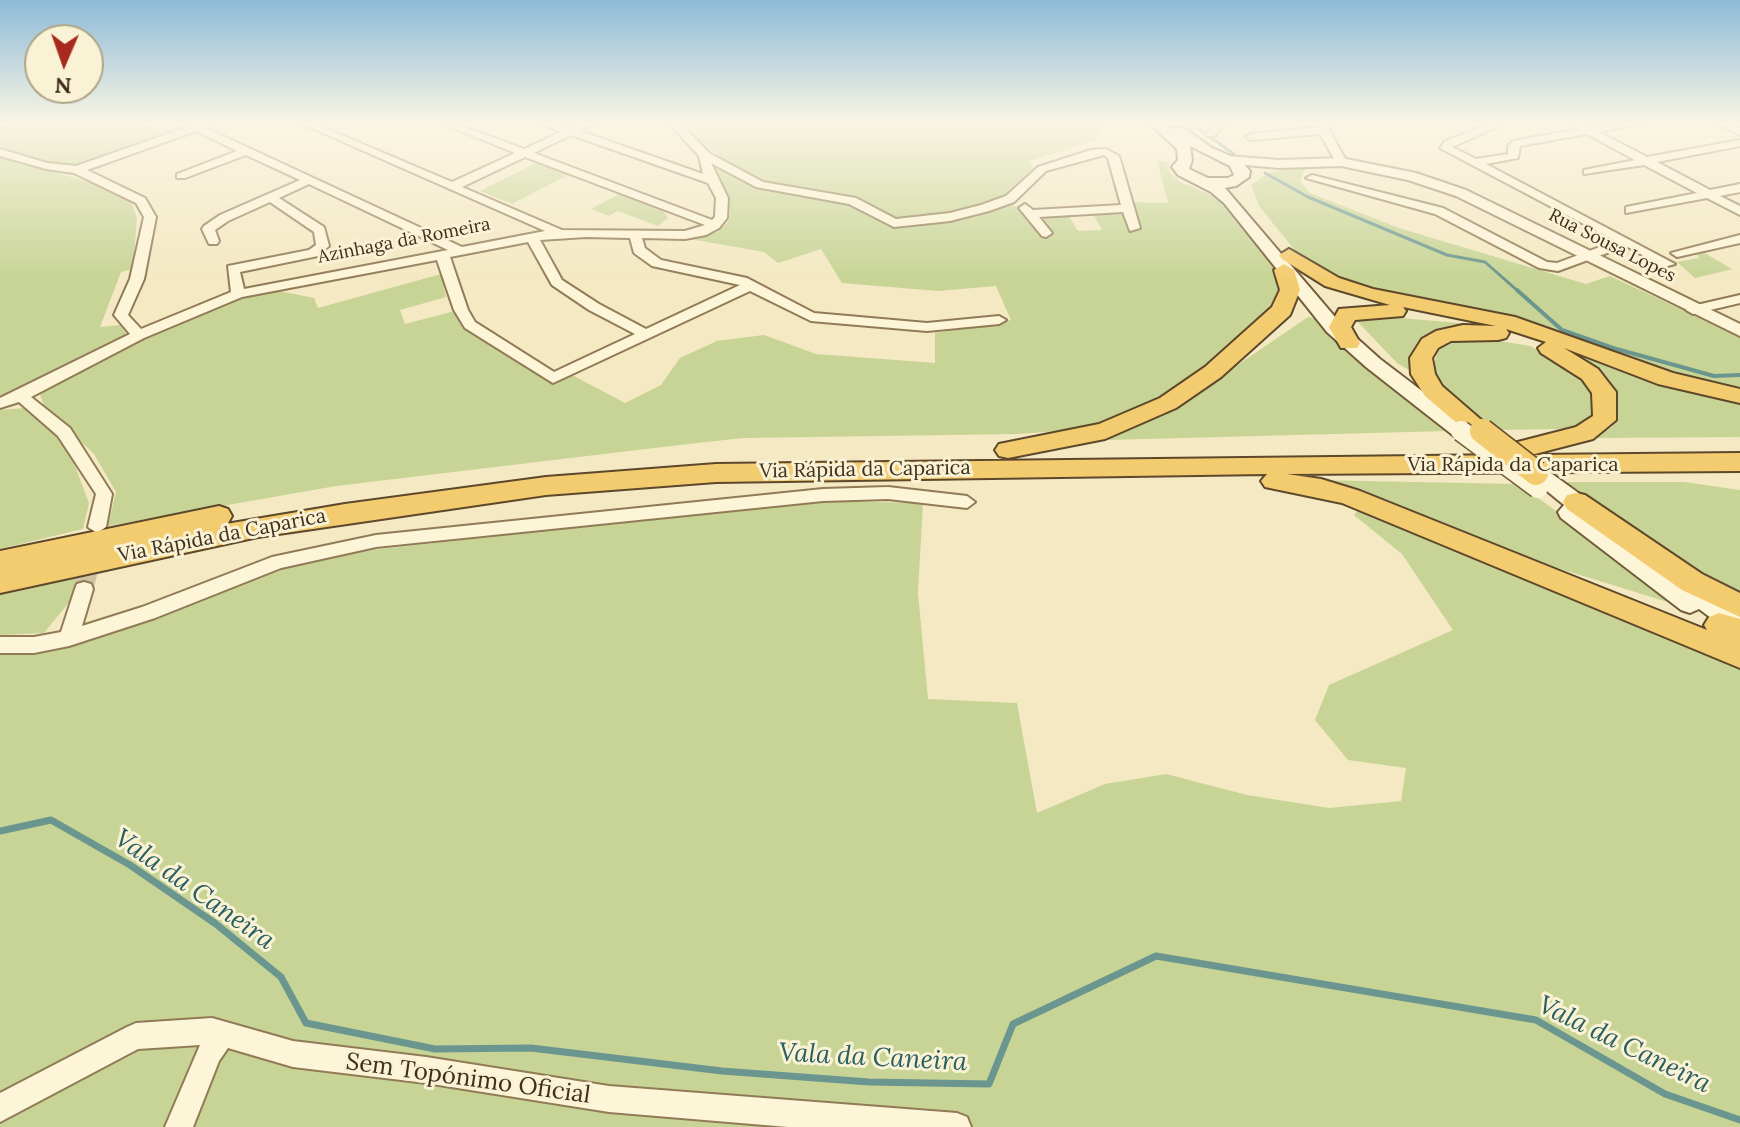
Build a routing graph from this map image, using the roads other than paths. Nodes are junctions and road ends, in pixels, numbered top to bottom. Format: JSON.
{"nodes":[{"id":1,"x":86,"y":175,"type":"edge"},
{"id":2,"x":185,"y":175,"type":"edge"},
{"id":3,"x":297,"y":175,"type":"edge"},
{"id":4,"x":424,"y":175,"type":"edge"},
{"id":5,"x":479,"y":175,"type":"edge"},
{"id":6,"x":582,"y":175,"type":"edge"},
{"id":7,"x":695,"y":175,"type":"edge"},
{"id":8,"x":709,"y":175,"type":"edge"},
{"id":9,"x":741,"y":175,"type":"edge"},
{"id":10,"x":1036,"y":175,"type":"edge"},
{"id":11,"x":1118,"y":175,"type":"edge"},
{"id":12,"x":1188,"y":175,"type":"edge"},
{"id":13,"x":1240,"y":175,"type":"edge"},
{"id":14,"x":1246,"y":175,"type":"edge"},
{"id":15,"x":1404,"y":175,"type":"edge"},
{"id":16,"x":1496,"y":175,"type":"edge"},
{"id":17,"x":1672,"y":175,"type":"edge"},
{"id":18,"x":181,"y":176,"type":"dead end"},
{"id":19,"x":1240,"y":178,"type":"junction"},
{"id":20,"x":1312,"y":178,"type":"dead end"},
{"id":21,"x":309,"y":180,"type":"junction"},
{"id":22,"x":713,"y":181,"type":"junction"},
{"id":23,"x":1199,"y":181,"type":"junction"},
{"id":24,"x":452,"y":187,"type":"junction"},
{"id":25,"x":1740,"y":188,"type":"edge"},
{"id":26,"x":1708,"y":194,"type":"junction"},
{"id":27,"x":270,"y":197,"type":"junction"},
{"id":28,"x":1010,"y":199,"type":"junction"},
{"id":29,"x":1128,"y":208,"type":"junction"},
{"id":30,"x":1630,"y":210,"type":"dead end"},
{"id":31,"x":1740,"y":211,"type":"edge"},
{"id":32,"x":1031,"y":214,"type":"junction"},
{"id":33,"x":715,"y":225,"type":"junction"},
{"id":34,"x":1134,"y":228,"type":"dead end"},
{"id":35,"x":1046,"y":233,"type":"dead end"},
{"id":36,"x":560,"y":234,"type":"junction"},
{"id":37,"x":635,"y":234,"type":"junction"},
{"id":38,"x":532,"y":237,"type":"junction"},
{"id":39,"x":1740,"y":239,"type":"edge"},
{"id":40,"x":213,"y":241,"type":"dead end"},
{"id":41,"x":1626,"y":242,"type":"junction"},
{"id":42,"x":458,"y":250,"type":"junction"},
{"id":43,"x":442,"y":254,"type":"junction"},
{"id":44,"x":1587,"y":256,"type":"junction"},
{"id":45,"x":1287,"y":262,"type":"junction"},
{"id":46,"x":751,"y":285,"type":"junction"},
{"id":47,"x":238,"y":294,"type":"junction"},
{"id":48,"x":1740,"y":299,"type":"edge"},
{"id":49,"x":1693,"y":310,"type":"junction"},
{"id":50,"x":1342,"y":319,"type":"junction"},
{"id":51,"x":999,"y":320,"type":"dead end"},
{"id":52,"x":1496,"y":320,"type":"junction"},
{"id":53,"x":1740,"y":331,"type":"edge"},
{"id":54,"x":644,"y":333,"type":"junction"},
{"id":55,"x":139,"y":335,"type":"junction"},
{"id":56,"x":1349,"y":343,"type":"junction"},
{"id":57,"x":21,"y":396,"type":"junction"},
{"id":58,"x":1740,"y":396,"type":"edge"},
{"id":59,"x":0,"y":403,"type":"edge"},
{"id":60,"x":1473,"y":431,"type":"junction"},
{"id":61,"x":1740,"y":448,"type":"edge"},
{"id":62,"x":1008,"y":450,"type":"junction"},
{"id":63,"x":1519,"y":450,"type":"junction"},
{"id":64,"x":1740,"y":462,"type":"edge"},
{"id":65,"x":1129,"y":468,"type":"junction"},
{"id":66,"x":1740,"y":482,"type":"edge"},
{"id":67,"x":1557,"y":488,"type":"junction"},
{"id":68,"x":967,"y":502,"type":"dead end"},
{"id":69,"x":97,"y":527,"type":"tunnel mouth"},
{"id":70,"x":0,"y":561,"type":"edge"},
{"id":71,"x":0,"y":582,"type":"edge"},
{"id":72,"x":84,"y":589,"type":"tunnel mouth"},
{"id":73,"x":1737,"y":626,"type":"edge"},
{"id":74,"x":69,"y":638,"type":"junction"},
{"id":75,"x":0,"y":645,"type":"edge"},
{"id":76,"x":1740,"y":656,"type":"edge"},
{"id":77,"x":222,"y":1034,"type":"junction"},
{"id":78,"x":0,"y":1108,"type":"edge"},
{"id":79,"x":179,"y":1127,"type":"edge"},
{"id":80,"x":957,"y":1127,"type":"edge"}],
"edges":[{"from":1,"to":55,"type":"street"},
{"from":2,"to":18,"type":"street"},
{"from":3,"to":21,"type":"street"},
{"from":4,"to":24,"type":"street"},
{"from":5,"to":24,"type":"street"},
{"from":6,"to":33,"type":"street"},
{"from":7,"to":22,"type":"street"},
{"from":8,"to":22,"type":"street"},
{"from":9,"to":28,"type":"street"},
{"from":10,"to":28,"type":"street"},
{"from":11,"to":29,"type":"street"},
{"from":12,"to":23,"type":"main road"},
{"from":13,"to":19,"type":"main road"},
{"from":14,"to":19,"type":"street","name":"Rua Sousa Lopes"},
{"from":15,"to":44,"type":"street","name":"Rua Sousa Lopes"},
{"from":16,"to":41,"type":"street"},
{"from":17,"to":26,"type":"street"},
{"from":19,"to":23,"type":"main road"},
{"from":19,"to":45,"type":"main road"},
{"from":20,"to":44,"type":"street"},
{"from":21,"to":27,"type":"street"},
{"from":21,"to":42,"type":"street"},
{"from":22,"to":33,"type":"street"},
{"from":23,"to":45,"type":"main road"},
{"from":24,"to":36,"type":"street"},
{"from":25,"to":26,"type":"street"},
{"from":26,"to":30,"type":"street"},
{"from":26,"to":31,"type":"street"},
{"from":27,"to":40,"type":"street"},
{"from":27,"to":47,"type":"street"},
{"from":28,"to":32,"type":"street"},
{"from":29,"to":32,"type":"street"},
{"from":29,"to":34,"type":"street"},
{"from":32,"to":35,"type":"street"},
{"from":33,"to":37,"type":"street","name":"Azinhaga da Romeira"},
{"from":36,"to":37,"type":"street","name":"Azinhaga da Romeira"},
{"from":36,"to":38,"type":"street","name":"Azinhaga da Romeira"},
{"from":37,"to":46,"type":"street"},
{"from":38,"to":42,"type":"street","name":"Azinhaga da Romeira"},
{"from":38,"to":54,"type":"street"},
{"from":39,"to":41,"type":"street"},
{"from":41,"to":44,"type":"street"},
{"from":42,"to":43,"type":"street","name":"Azinhaga da Romeira"},
{"from":43,"to":47,"type":"street","name":"Azinhaga da Romeira"},
{"from":43,"to":54,"type":"street"},
{"from":44,"to":49,"type":"street","name":"Rua Sousa Lopes"},
{"from":45,"to":50,"type":"main road"},
{"from":45,"to":52,"type":"highway"},
{"from":45,"to":56,"type":"main road"},
{"from":45,"to":62,"type":"highway"},
{"from":46,"to":51,"type":"street"},
{"from":46,"to":54,"type":"street"},
{"from":47,"to":55,"type":"street","name":"Azinhaga da Romeira"},
{"from":48,"to":49,"type":"street"},
{"from":49,"to":53,"type":"street","name":"Rua Sousa Lopes"},
{"from":50,"to":52,"type":"highway"},
{"from":50,"to":56,"type":"highway"},
{"from":50,"to":60,"type":"main road"},
{"from":52,"to":58,"type":"highway"},
{"from":55,"to":57,"type":"street","name":"Azinhaga da Romeira"},
{"from":56,"to":60,"type":"main road"},
{"from":57,"to":59,"type":"street","name":"Azinhaga da Romeira"},
{"from":57,"to":69,"type":"street"},
{"from":60,"to":63,"type":"highway"},
{"from":60,"to":67,"type":"highway","bridge":true},
{"from":61,"to":63,"type":"highway","name":"Via Rápida da Caparica"},
{"from":62,"to":63,"type":"highway","name":"Via Rápida da Caparica"},
{"from":62,"to":70,"type":"highway","name":"Via Rápida da Caparica"},
{"from":64,"to":67,"type":"highway","name":"Via Rápida da Caparica"},
{"from":65,"to":67,"type":"highway","name":"Via Rápida da Caparica"},
{"from":65,"to":71,"type":"highway","name":"Via Rápida da Caparica"},
{"from":65,"to":76,"type":"highway"},
{"from":66,"to":67,"type":"highway"},
{"from":67,"to":73,"type":"highway"},
{"from":68,"to":74,"type":"street"},
{"from":72,"to":74,"type":"street"},
{"from":74,"to":75,"type":"street"},
{"from":77,"to":78,"type":"street","name":"Sem Topónimo Oficial"},
{"from":77,"to":79,"type":"street"},
{"from":77,"to":80,"type":"street","name":"Sem Topónimo Oficial"}]}
